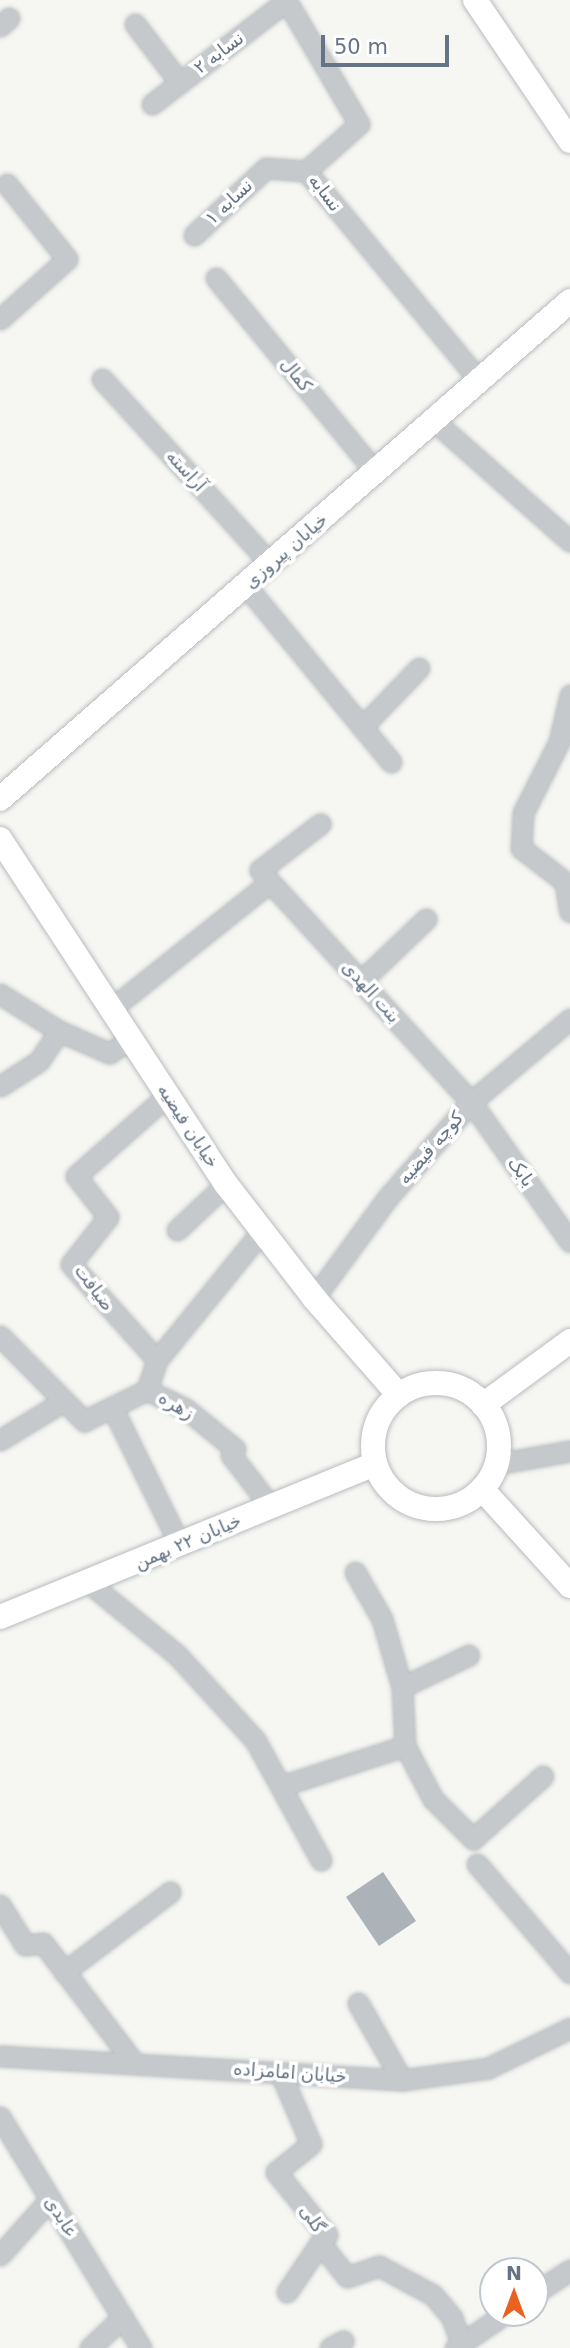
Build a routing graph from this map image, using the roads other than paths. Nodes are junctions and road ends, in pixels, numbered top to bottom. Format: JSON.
{"nodes":[{"id":1,"x":286,"y":1,"type":"edge"},
{"id":2,"x":480,"y":2,"type":"edge"},
{"id":3,"x":135,"y":23,"type":"dead end"},
{"id":4,"x":180,"y":83,"type":"junction"},
{"id":5,"x":152,"y":104,"type":"dead end"},
{"id":6,"x":570,"y":141,"type":"edge"},
{"id":7,"x":306,"y":172,"type":"junction"},
{"id":8,"x":7,"y":184,"type":"dead end"},
{"id":9,"x":194,"y":235,"type":"dead end"},
{"id":10,"x":216,"y":278,"type":"dead end"},
{"id":11,"x":570,"y":301,"type":"edge"},
{"id":12,"x":0,"y":319,"type":"edge"},
{"id":13,"x":102,"y":379,"type":"dead end"},
{"id":14,"x":478,"y":379,"type":"junction"},
{"id":15,"x":433,"y":421,"type":"junction"},
{"id":16,"x":376,"y":473,"type":"junction"},
{"id":17,"x":570,"y":541,"type":"edge"},
{"id":18,"x":271,"y":564,"type":"junction"},
{"id":19,"x":246,"y":586,"type":"junction"},
{"id":20,"x":419,"y":668,"type":"dead end"},
{"id":21,"x":570,"y":695,"type":"edge"},
{"id":22,"x":362,"y":727,"type":"junction"},
{"id":23,"x":391,"y":762,"type":"dead end"},
{"id":24,"x":0,"y":799,"type":"edge"},
{"id":25,"x":320,"y":824,"type":"dead end"},
{"id":26,"x":0,"y":839,"type":"edge"},
{"id":27,"x":270,"y":882,"type":"junction"},
{"id":28,"x":570,"y":912,"type":"edge"},
{"id":29,"x":426,"y":919,"type":"dead end"},
{"id":30,"x":361,"y":981,"type":"junction"},
{"id":31,"x":0,"y":994,"type":"edge"},
{"id":32,"x":111,"y":1009,"type":"junction"},
{"id":33,"x":570,"y":1019,"type":"edge"},
{"id":34,"x":59,"y":1031,"type":"junction"},
{"id":35,"x":131,"y":1039,"type":"junction"},
{"id":36,"x":0,"y":1086,"type":"edge"},
{"id":37,"x":168,"y":1096,"type":"junction"},
{"id":38,"x":471,"y":1102,"type":"junction"},
{"id":39,"x":226,"y":1184,"type":"junction"},
{"id":40,"x":177,"y":1230,"type":"dead end"},
{"id":41,"x":261,"y":1232,"type":"junction"},
{"id":42,"x":570,"y":1242,"type":"edge"},
{"id":43,"x":314,"y":1298,"type":"junction"},
{"id":44,"x":0,"y":1335,"type":"edge"},
{"id":45,"x":570,"y":1341,"type":"edge"},
{"id":46,"x":157,"y":1360,"type":"junction"},
{"id":47,"x":147,"y":1390,"type":"junction"},
{"id":48,"x":399,"y":1395,"type":"junction"},
{"id":49,"x":62,"y":1402,"type":"junction"},
{"id":50,"x":483,"y":1405,"type":"junction"},
{"id":51,"x":112,"y":1407,"type":"junction"},
{"id":52,"x":0,"y":1440,"type":"edge"},
{"id":53,"x":570,"y":1451,"type":"edge"},
{"id":54,"x":375,"y":1464,"type":"junction"},
{"id":55,"x":496,"y":1464,"type":"junction"},
{"id":56,"x":482,"y":1489,"type":"junction"},
{"id":57,"x":271,"y":1507,"type":"junction"},
{"id":58,"x":180,"y":1545,"type":"junction"},
{"id":59,"x":355,"y":1572,"type":"dead end"},
{"id":60,"x":89,"y":1583,"type":"junction"},
{"id":61,"x":570,"y":1586,"type":"edge"},
{"id":62,"x":0,"y":1617,"type":"edge"},
{"id":63,"x":469,"y":1655,"type":"dead end"},
{"id":64,"x":402,"y":1687,"type":"junction"},
{"id":65,"x":405,"y":1746,"type":"junction"},
{"id":66,"x":543,"y":1776,"type":"dead end"},
{"id":67,"x":281,"y":1786,"type":"junction"},
{"id":68,"x":321,"y":1860,"type":"dead end"},
{"id":69,"x":477,"y":1864,"type":"dead end"},
{"id":70,"x":170,"y":1892,"type":"dead end"},
{"id":71,"x":0,"y":1905,"type":"edge"},
{"id":72,"x":64,"y":1972,"type":"junction"},
{"id":73,"x":570,"y":1973,"type":"edge"},
{"id":74,"x":358,"y":2003,"type":"dead end"},
{"id":75,"x":570,"y":2028,"type":"edge"},
{"id":76,"x":0,"y":2056,"type":"edge"},
{"id":77,"x":134,"y":2063,"type":"junction"},
{"id":78,"x":280,"y":2072,"type":"junction"},
{"id":79,"x":402,"y":2080,"type":"junction"},
{"id":80,"x":0,"y":2117,"type":"edge"},
{"id":81,"x":50,"y":2199,"type":"junction"},
{"id":82,"x":320,"y":2243,"type":"junction"},
{"id":83,"x":0,"y":2255,"type":"edge"},
{"id":84,"x":570,"y":2270,"type":"edge"},
{"id":85,"x":549,"y":2284,"type":"edge"},
{"id":86,"x":287,"y":2292,"type":"dead end"},
{"id":87,"x":123,"y":2317,"type":"junction"},
{"id":88,"x":487,"y":2327,"type":"edge"},
{"id":89,"x":459,"y":2347,"type":"edge"},
{"id":90,"x":90,"y":2348,"type":"edge"},
{"id":91,"x":141,"y":2348,"type":"edge"}],
"edges":[{"from":1,"to":4,"type":"street","name":"نسابه ۲"},
{"from":1,"to":7,"type":"street","name":"نسابه"},
{"from":2,"to":6,"type":"main road"},
{"from":3,"to":4,"type":"street"},
{"from":4,"to":5,"type":"street","name":"نسابه ۲"},
{"from":7,"to":9,"type":"street","name":"نسابه ۱"},
{"from":7,"to":14,"type":"street","name":"نسابه"},
{"from":8,"to":12,"type":"street"},
{"from":10,"to":16,"type":"street","name":"کمال"},
{"from":11,"to":14,"type":"main road","name":"خیابان پیروزی"},
{"from":13,"to":18,"type":"street","name":"آراسته"},
{"from":14,"to":15,"type":"main road","name":"خیابان پیروزی"},
{"from":15,"to":16,"type":"main road","name":"خیابان پیروزی"},
{"from":15,"to":17,"type":"street"},
{"from":16,"to":18,"type":"main road","name":"خیابان پیروزی"},
{"from":18,"to":19,"type":"main road","name":"خیابان پیروزی"},
{"from":19,"to":22,"type":"street"},
{"from":19,"to":24,"type":"main road","name":"خیابان پیروزی"},
{"from":20,"to":22,"type":"street"},
{"from":21,"to":28,"type":"street"},
{"from":22,"to":23,"type":"street"},
{"from":25,"to":27,"type":"street"},
{"from":26,"to":32,"type":"main road","name":"خیابان فیضیه"},
{"from":27,"to":30,"type":"street","name":"بنت الهدی"},
{"from":27,"to":32,"type":"street"},
{"from":29,"to":30,"type":"street"},
{"from":30,"to":38,"type":"street","name":"بنت الهدی"},
{"from":31,"to":34,"type":"street"},
{"from":32,"to":35,"type":"main road","name":"خیابان فیضیه"},
{"from":33,"to":38,"type":"street","name":"کوچه فیضیه"},
{"from":34,"to":35,"type":"street"},
{"from":34,"to":36,"type":"street"},
{"from":35,"to":37,"type":"main road","name":"خیابان فیضیه"},
{"from":37,"to":39,"type":"main road","name":"خیابان فیضیه"},
{"from":37,"to":46,"type":"street","name":"ضیافت"},
{"from":38,"to":42,"type":"street","name":"بابک"},
{"from":38,"to":43,"type":"street","name":"کوچه فیضیه"},
{"from":39,"to":40,"type":"street"},
{"from":39,"to":41,"type":"main road","name":"خیابان فیضیه"},
{"from":41,"to":43,"type":"main road","name":"خیابان فیضیه"},
{"from":41,"to":46,"type":"street","name":"زهره"},
{"from":43,"to":48,"type":"main road","name":"خیابان فیضیه"},
{"from":44,"to":49,"type":"street"},
{"from":45,"to":50,"type":"main road"},
{"from":46,"to":47,"type":"street","name":"زهره"},
{"from":47,"to":51,"type":"street"},
{"from":47,"to":57,"type":"street","name":"زهره"},
{"from":48,"to":50,"type":"main road"},
{"from":48,"to":54,"type":"main road"},
{"from":49,"to":51,"type":"street"},
{"from":49,"to":52,"type":"street"},
{"from":50,"to":55,"type":"main road"},
{"from":51,"to":58,"type":"street"},
{"from":53,"to":55,"type":"street"},
{"from":54,"to":56,"type":"main road"},
{"from":54,"to":57,"type":"main road","name":"خیابان ۲۲ بهمن"},
{"from":55,"to":56,"type":"main road"},
{"from":56,"to":61,"type":"main road"},
{"from":57,"to":58,"type":"main road","name":"خیابان ۲۲ بهمن"},
{"from":58,"to":60,"type":"main road","name":"خیابان ۲۲ بهمن"},
{"from":59,"to":64,"type":"street"},
{"from":60,"to":62,"type":"main road","name":"خیابان ۲۲ بهمن"},
{"from":60,"to":67,"type":"street"},
{"from":63,"to":64,"type":"street"},
{"from":64,"to":65,"type":"street"},
{"from":65,"to":66,"type":"street"},
{"from":65,"to":67,"type":"street"},
{"from":67,"to":68,"type":"street"},
{"from":69,"to":73,"type":"street"},
{"from":70,"to":72,"type":"street"},
{"from":71,"to":72,"type":"street"},
{"from":72,"to":77,"type":"street"},
{"from":74,"to":79,"type":"street"},
{"from":75,"to":79,"type":"street","name":"خیابان امامزاده"},
{"from":76,"to":77,"type":"street","name":"خیابان امامزاده"},
{"from":77,"to":78,"type":"street","name":"خیابان امامزاده"},
{"from":78,"to":79,"type":"street","name":"خیابان امامزاده"},
{"from":78,"to":82,"type":"street","name":"گلی"},
{"from":80,"to":81,"type":"street","name":"عابدی"},
{"from":81,"to":83,"type":"street"},
{"from":81,"to":87,"type":"street","name":"عابدی"},
{"from":82,"to":86,"type":"street"},
{"from":82,"to":89,"type":"street","name":"گلی"},
{"from":84,"to":85,"type":"street"},
{"from":87,"to":90,"type":"street"},
{"from":87,"to":91,"type":"street","name":"عابدی"},
{"from":88,"to":89,"type":"street"}]}
